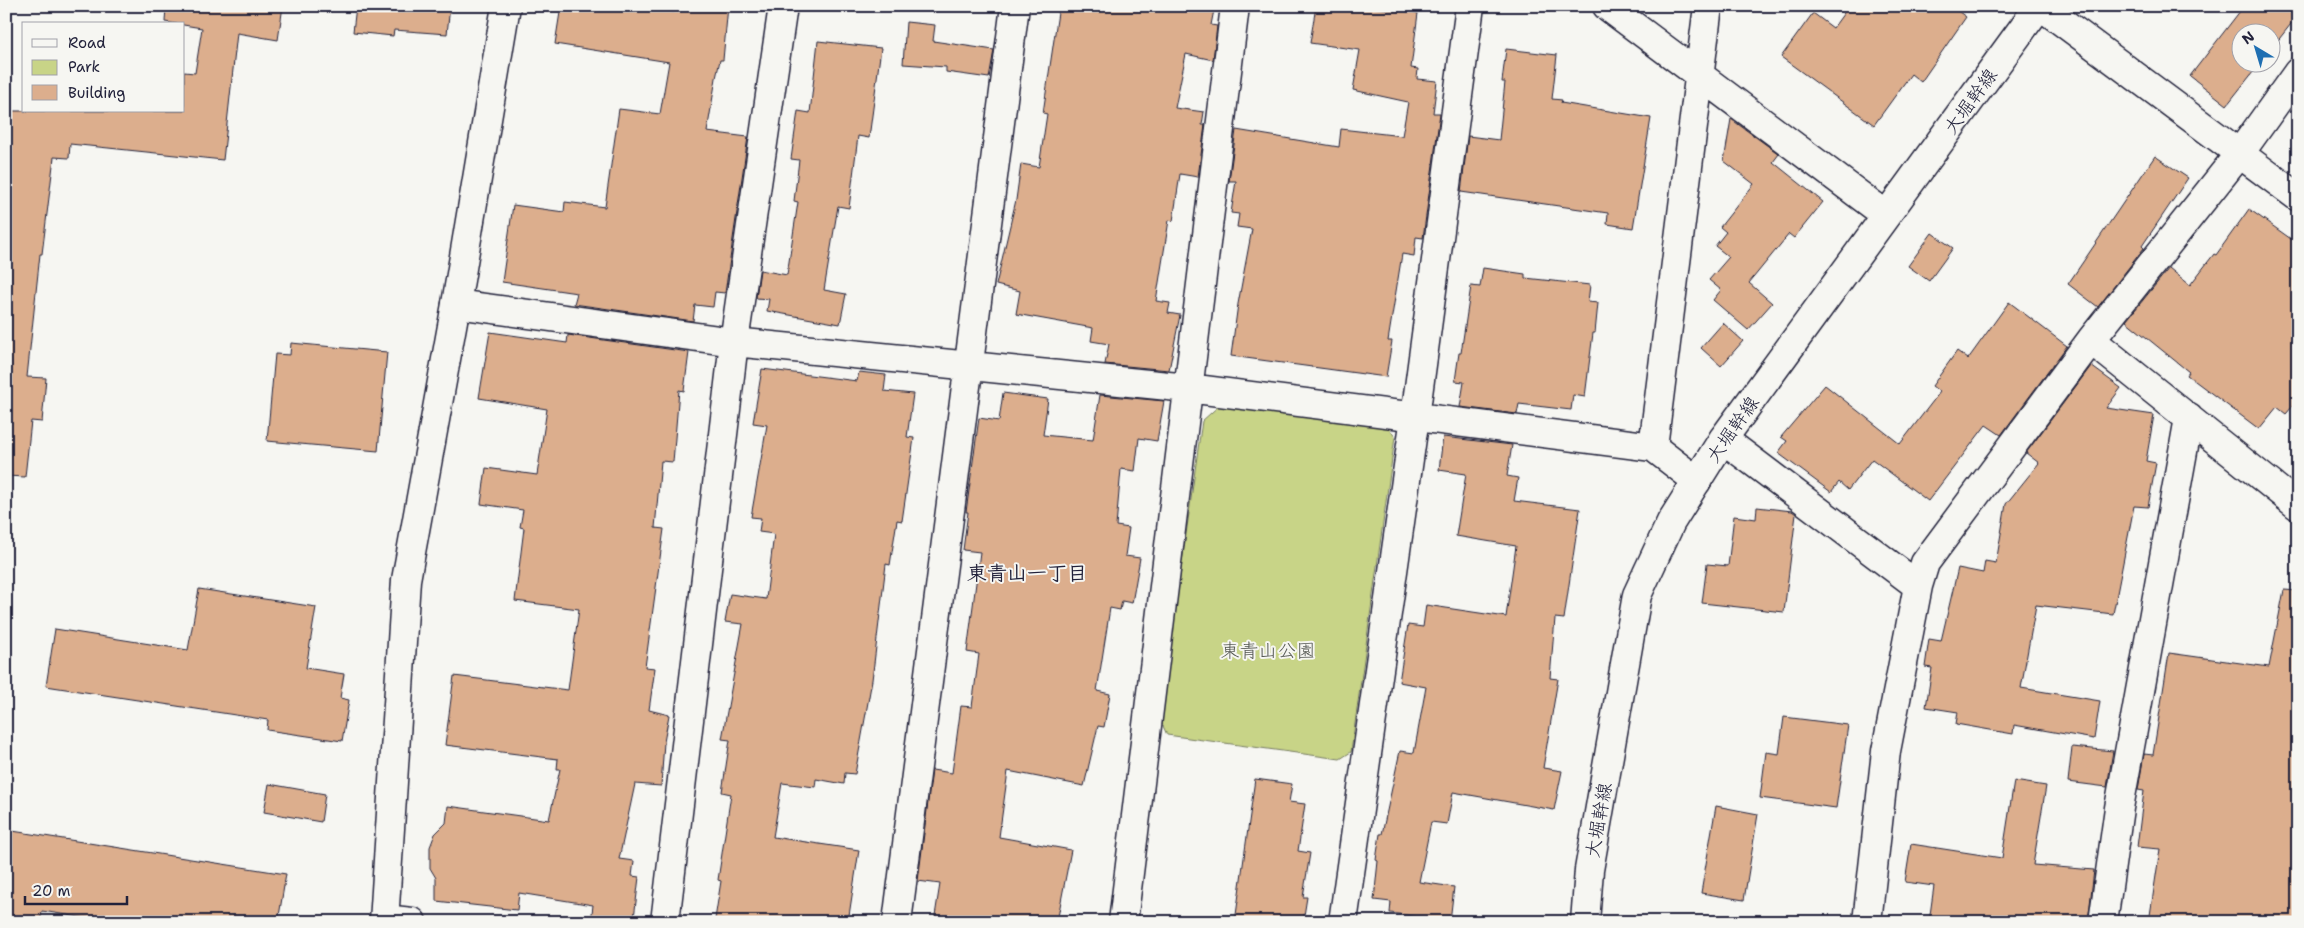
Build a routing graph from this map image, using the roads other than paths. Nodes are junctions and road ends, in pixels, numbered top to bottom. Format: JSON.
{"nodes":[{"id":1,"x":506,"y":6,"type":"edge"},
{"id":2,"x":783,"y":6,"type":"edge"},
{"id":3,"x":1015,"y":6,"type":"edge"},
{"id":4,"x":1235,"y":6,"type":"edge"},
{"id":5,"x":1470,"y":6,"type":"edge"},
{"id":6,"x":1607,"y":6,"type":"edge"},
{"id":7,"x":1708,"y":6,"type":"edge"},
{"id":8,"x":2040,"y":6,"type":"edge"},
{"id":9,"x":2298,"y":72,"type":"edge"},
{"id":10,"x":1698,"y":74,"type":"junction"},
{"id":11,"x":2240,"y":153,"type":"junction"},
{"id":12,"x":2298,"y":197,"type":"edge"},
{"id":13,"x":1886,"y":215,"type":"junction"},
{"id":14,"x":456,"y":304,"type":"junction"},
{"id":15,"x":2090,"y":340,"type":"junction"},
{"id":16,"x":734,"y":342,"type":"junction"},
{"id":17,"x":967,"y":366,"type":"junction"},
{"id":18,"x":1188,"y":388,"type":"junction"},
{"id":19,"x":1415,"y":417,"type":"junction"},
{"id":20,"x":2189,"y":418,"type":"junction"},
{"id":21,"x":1723,"y":439,"type":"junction"},
{"id":22,"x":1653,"y":447,"type":"junction"},
{"id":23,"x":1697,"y":481,"type":"junction"},
{"id":24,"x":2298,"y":506,"type":"edge"},
{"id":25,"x":1918,"y":586,"type":"junction"},
{"id":26,"x":384,"y":920,"type":"edge"},
{"id":27,"x":412,"y":922,"type":"edge"},
{"id":28,"x":665,"y":922,"type":"edge"},
{"id":29,"x":897,"y":922,"type":"edge"},
{"id":30,"x":1123,"y":922,"type":"edge"},
{"id":31,"x":1343,"y":922,"type":"edge"},
{"id":32,"x":1585,"y":922,"type":"edge"},
{"id":33,"x":1867,"y":922,"type":"edge"},
{"id":34,"x":2103,"y":922,"type":"edge"}],
"edges":[{"from":1,"to":14,"type":"street"},
{"from":2,"to":16,"type":"street"},
{"from":3,"to":17,"type":"street"},
{"from":4,"to":18,"type":"street"},
{"from":5,"to":19,"type":"street"},
{"from":6,"to":10,"type":"street"},
{"from":7,"to":10,"type":"street"},
{"from":8,"to":11,"type":"street"},
{"from":8,"to":13,"type":"street","name":"大堀幹線"},
{"from":9,"to":11,"type":"street"},
{"from":10,"to":13,"type":"street"},
{"from":10,"to":22,"type":"street"},
{"from":11,"to":12,"type":"street"},
{"from":11,"to":15,"type":"street"},
{"from":13,"to":21,"type":"street","name":"大堀幹線"},
{"from":14,"to":16,"type":"street"},
{"from":14,"to":26,"type":"street"},
{"from":15,"to":20,"type":"street"},
{"from":15,"to":25,"type":"street"},
{"from":16,"to":17,"type":"street"},
{"from":16,"to":28,"type":"street"},
{"from":17,"to":18,"type":"street"},
{"from":17,"to":29,"type":"street"},
{"from":18,"to":19,"type":"street"},
{"from":18,"to":30,"type":"street"},
{"from":19,"to":22,"type":"street"},
{"from":19,"to":31,"type":"street"},
{"from":20,"to":24,"type":"street"},
{"from":20,"to":34,"type":"street"},
{"from":21,"to":23,"type":"street","name":"大堀幹線"},
{"from":21,"to":25,"type":"street"},
{"from":22,"to":23,"type":"street"},
{"from":23,"to":32,"type":"street","name":"大堀幹線"},
{"from":25,"to":33,"type":"street"},
{"from":26,"to":27,"type":"street"}]}
